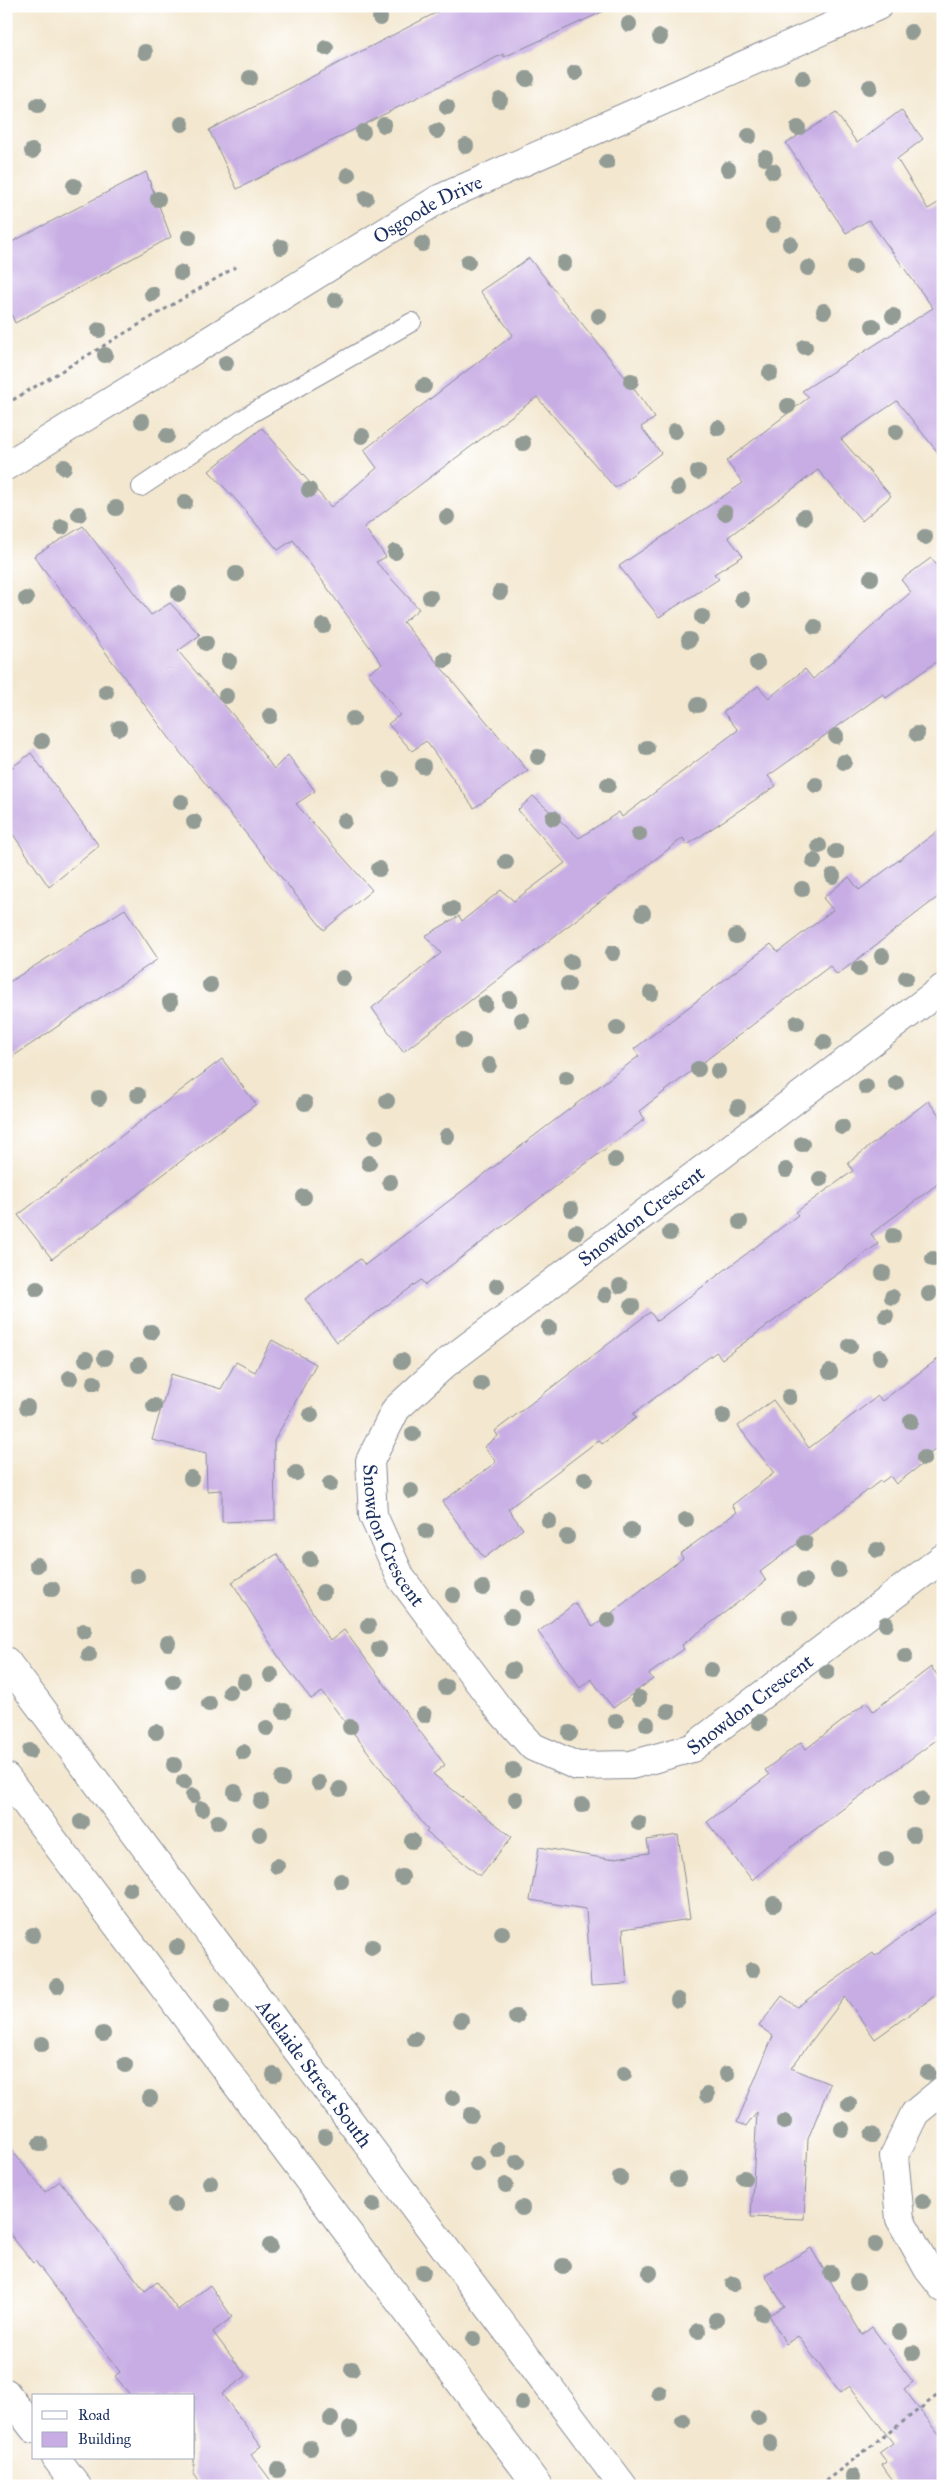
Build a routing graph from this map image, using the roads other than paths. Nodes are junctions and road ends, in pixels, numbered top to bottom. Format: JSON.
{"nodes":[{"id":1,"x":878,"y":6,"type":"edge"},
{"id":2,"x":412,"y":322,"type":"dead end"},
{"id":3,"x":6,"y":466,"type":"edge"},
{"id":4,"x":141,"y":487,"type":"dead end"},
{"id":5,"x":943,"y":988,"type":"edge"},
{"id":6,"x":943,"y":1558,"type":"edge"},
{"id":7,"x":6,"y":1661,"type":"edge"},
{"id":8,"x":6,"y":1778,"type":"edge"},
{"id":9,"x":943,"y":2090,"type":"edge"},
{"id":10,"x":943,"y":2288,"type":"edge"},
{"id":11,"x":6,"y":2393,"type":"edge"},
{"id":12,"x":32,"y":2426,"type":"edge"},
{"id":13,"x":58,"y":2460,"type":"edge"},
{"id":14,"x":77,"y":2486,"type":"edge"},
{"id":15,"x":538,"y":2486,"type":"edge"},
{"id":16,"x":623,"y":2486,"type":"edge"}],
"edges":[{"from":1,"to":3,"type":"street","name":"Osgoode Drive"},
{"from":2,"to":4,"type":"lane"},
{"from":5,"to":6,"type":"street","name":"Snowdon Crescent"},
{"from":7,"to":16,"type":"street","name":"Adelaide Street South"},
{"from":8,"to":15,"type":"street"},
{"from":9,"to":10,"type":"street"},
{"from":11,"to":12,"type":"street"},
{"from":13,"to":14,"type":"street"}]}
